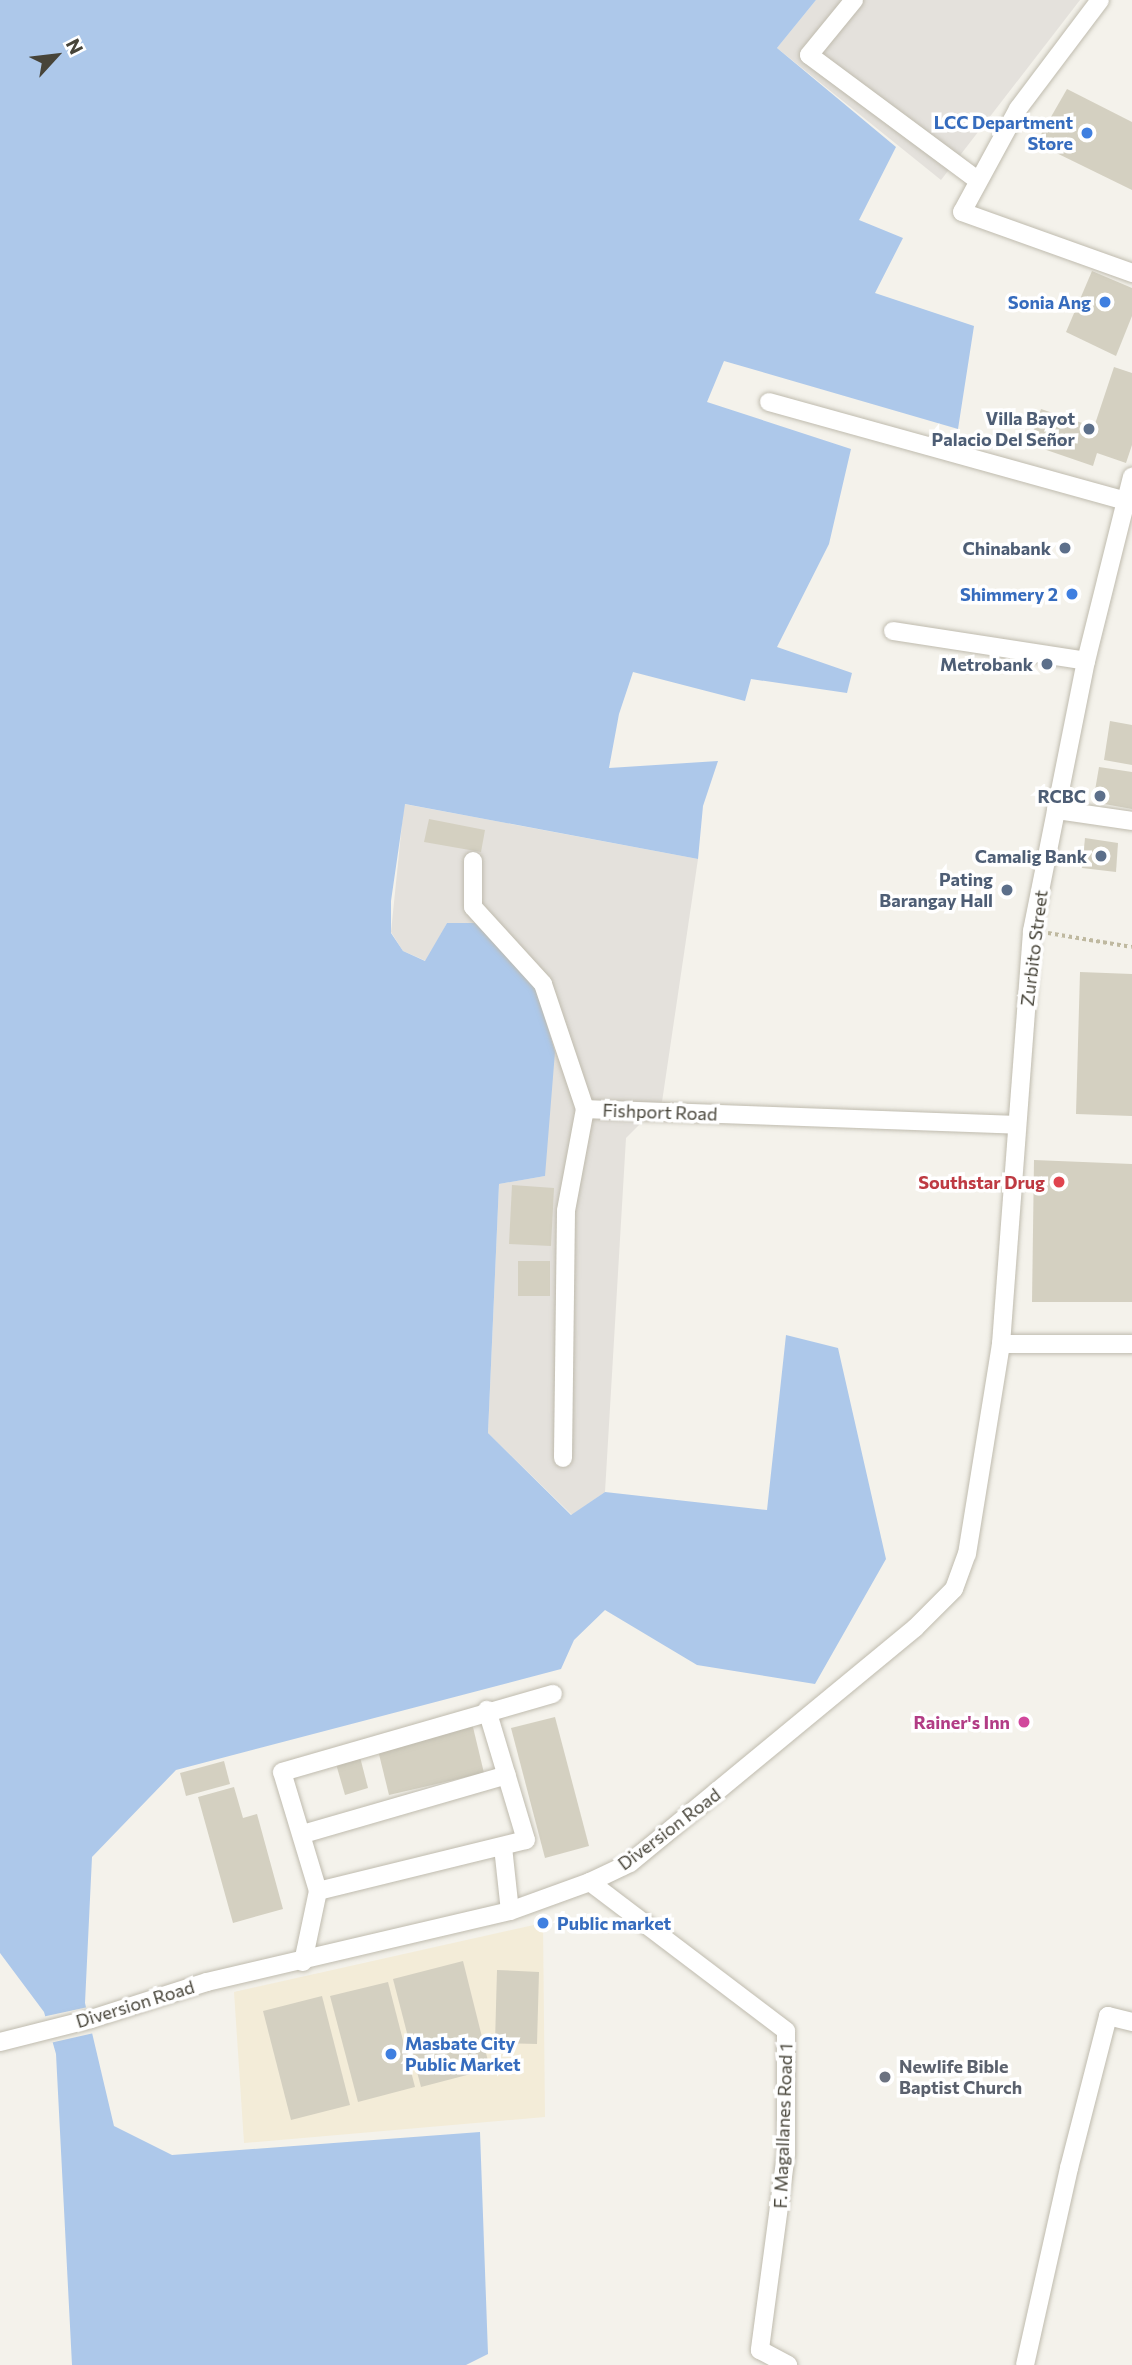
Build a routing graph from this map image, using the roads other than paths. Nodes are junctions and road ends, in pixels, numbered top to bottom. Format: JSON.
{"nodes":[{"id":1,"x":854,"y":0,"type":"edge"},
{"id":2,"x":1100,"y":0,"type":"edge"},
{"id":3,"x":976,"y":179,"type":"junction"},
{"id":4,"x":1132,"y":273,"type":"edge"},
{"id":5,"x":769,"y":402,"type":"dead end"},
{"id":6,"x":1132,"y":477,"type":"edge"},
{"id":7,"x":1125,"y":501,"type":"junction"},
{"id":8,"x":1125,"y":528,"type":"edge"},
{"id":9,"x":893,"y":631,"type":"dead end"},
{"id":10,"x":1086,"y":661,"type":"junction"},
{"id":11,"x":1056,"y":810,"type":"junction"},
{"id":12,"x":1132,"y":821,"type":"edge"},
{"id":13,"x":473,"y":860,"type":"dead end"},
{"id":14,"x":585,"y":1109,"type":"junction"},
{"id":15,"x":1016,"y":1125,"type":"junction"},
{"id":16,"x":1001,"y":1344,"type":"junction"},
{"id":17,"x":1132,"y":1344,"type":"edge"},
{"id":18,"x":563,"y":1458,"type":"dead end"},
{"id":19,"x":552,"y":1693,"type":"dead end"},
{"id":20,"x":487,"y":1710,"type":"junction"},
{"id":21,"x":507,"y":1775,"type":"junction"},
{"id":22,"x":303,"y":1834,"type":"junction"},
{"id":23,"x":503,"y":1847,"type":"junction"},
{"id":24,"x":590,"y":1882,"type":"junction"},
{"id":25,"x":318,"y":1891,"type":"junction"},
{"id":26,"x":510,"y":1911,"type":"junction"},
{"id":27,"x":303,"y":1962,"type":"junction"},
{"id":28,"x":1132,"y":2022,"type":"edge"},
{"id":29,"x":0,"y":2042,"type":"edge"},
{"id":30,"x":788,"y":2365,"type":"edge"},
{"id":31,"x":1025,"y":2365,"type":"edge"}],
"edges":[{"from":1,"to":3,"type":"street"},
{"from":2,"to":3,"type":"street"},
{"from":3,"to":4,"type":"street"},
{"from":5,"to":7,"type":"street"},
{"from":6,"to":7,"type":"street","name":"Zurbito Street"},
{"from":7,"to":8,"type":"street","name":"Zurbito Street"},
{"from":8,"to":10,"type":"street","name":"Zurbito Street"},
{"from":9,"to":10,"type":"street"},
{"from":10,"to":11,"type":"street","name":"Zurbito Street"},
{"from":11,"to":12,"type":"street"},
{"from":11,"to":15,"type":"street","name":"Zurbito Street"},
{"from":13,"to":14,"type":"street","name":"Fishport Road"},
{"from":14,"to":15,"type":"street","name":"Fishport Road"},
{"from":14,"to":18,"type":"street"},
{"from":15,"to":16,"type":"street","name":"Zurbito Street"},
{"from":16,"to":17,"type":"street"},
{"from":16,"to":24,"type":"street","name":"Diversion Road"},
{"from":19,"to":20,"type":"street"},
{"from":20,"to":21,"type":"street"},
{"from":20,"to":22,"type":"street"},
{"from":21,"to":22,"type":"street"},
{"from":21,"to":23,"type":"street"},
{"from":22,"to":25,"type":"street"},
{"from":23,"to":25,"type":"street"},
{"from":23,"to":26,"type":"street"},
{"from":24,"to":26,"type":"street","name":"Diversion Road"},
{"from":24,"to":30,"type":"street","name":"F. Magallanes Road 1"},
{"from":25,"to":27,"type":"street"},
{"from":26,"to":27,"type":"street","name":"Diversion Road"},
{"from":27,"to":29,"type":"street","name":"Diversion Road"},
{"from":28,"to":31,"type":"street"}]}
